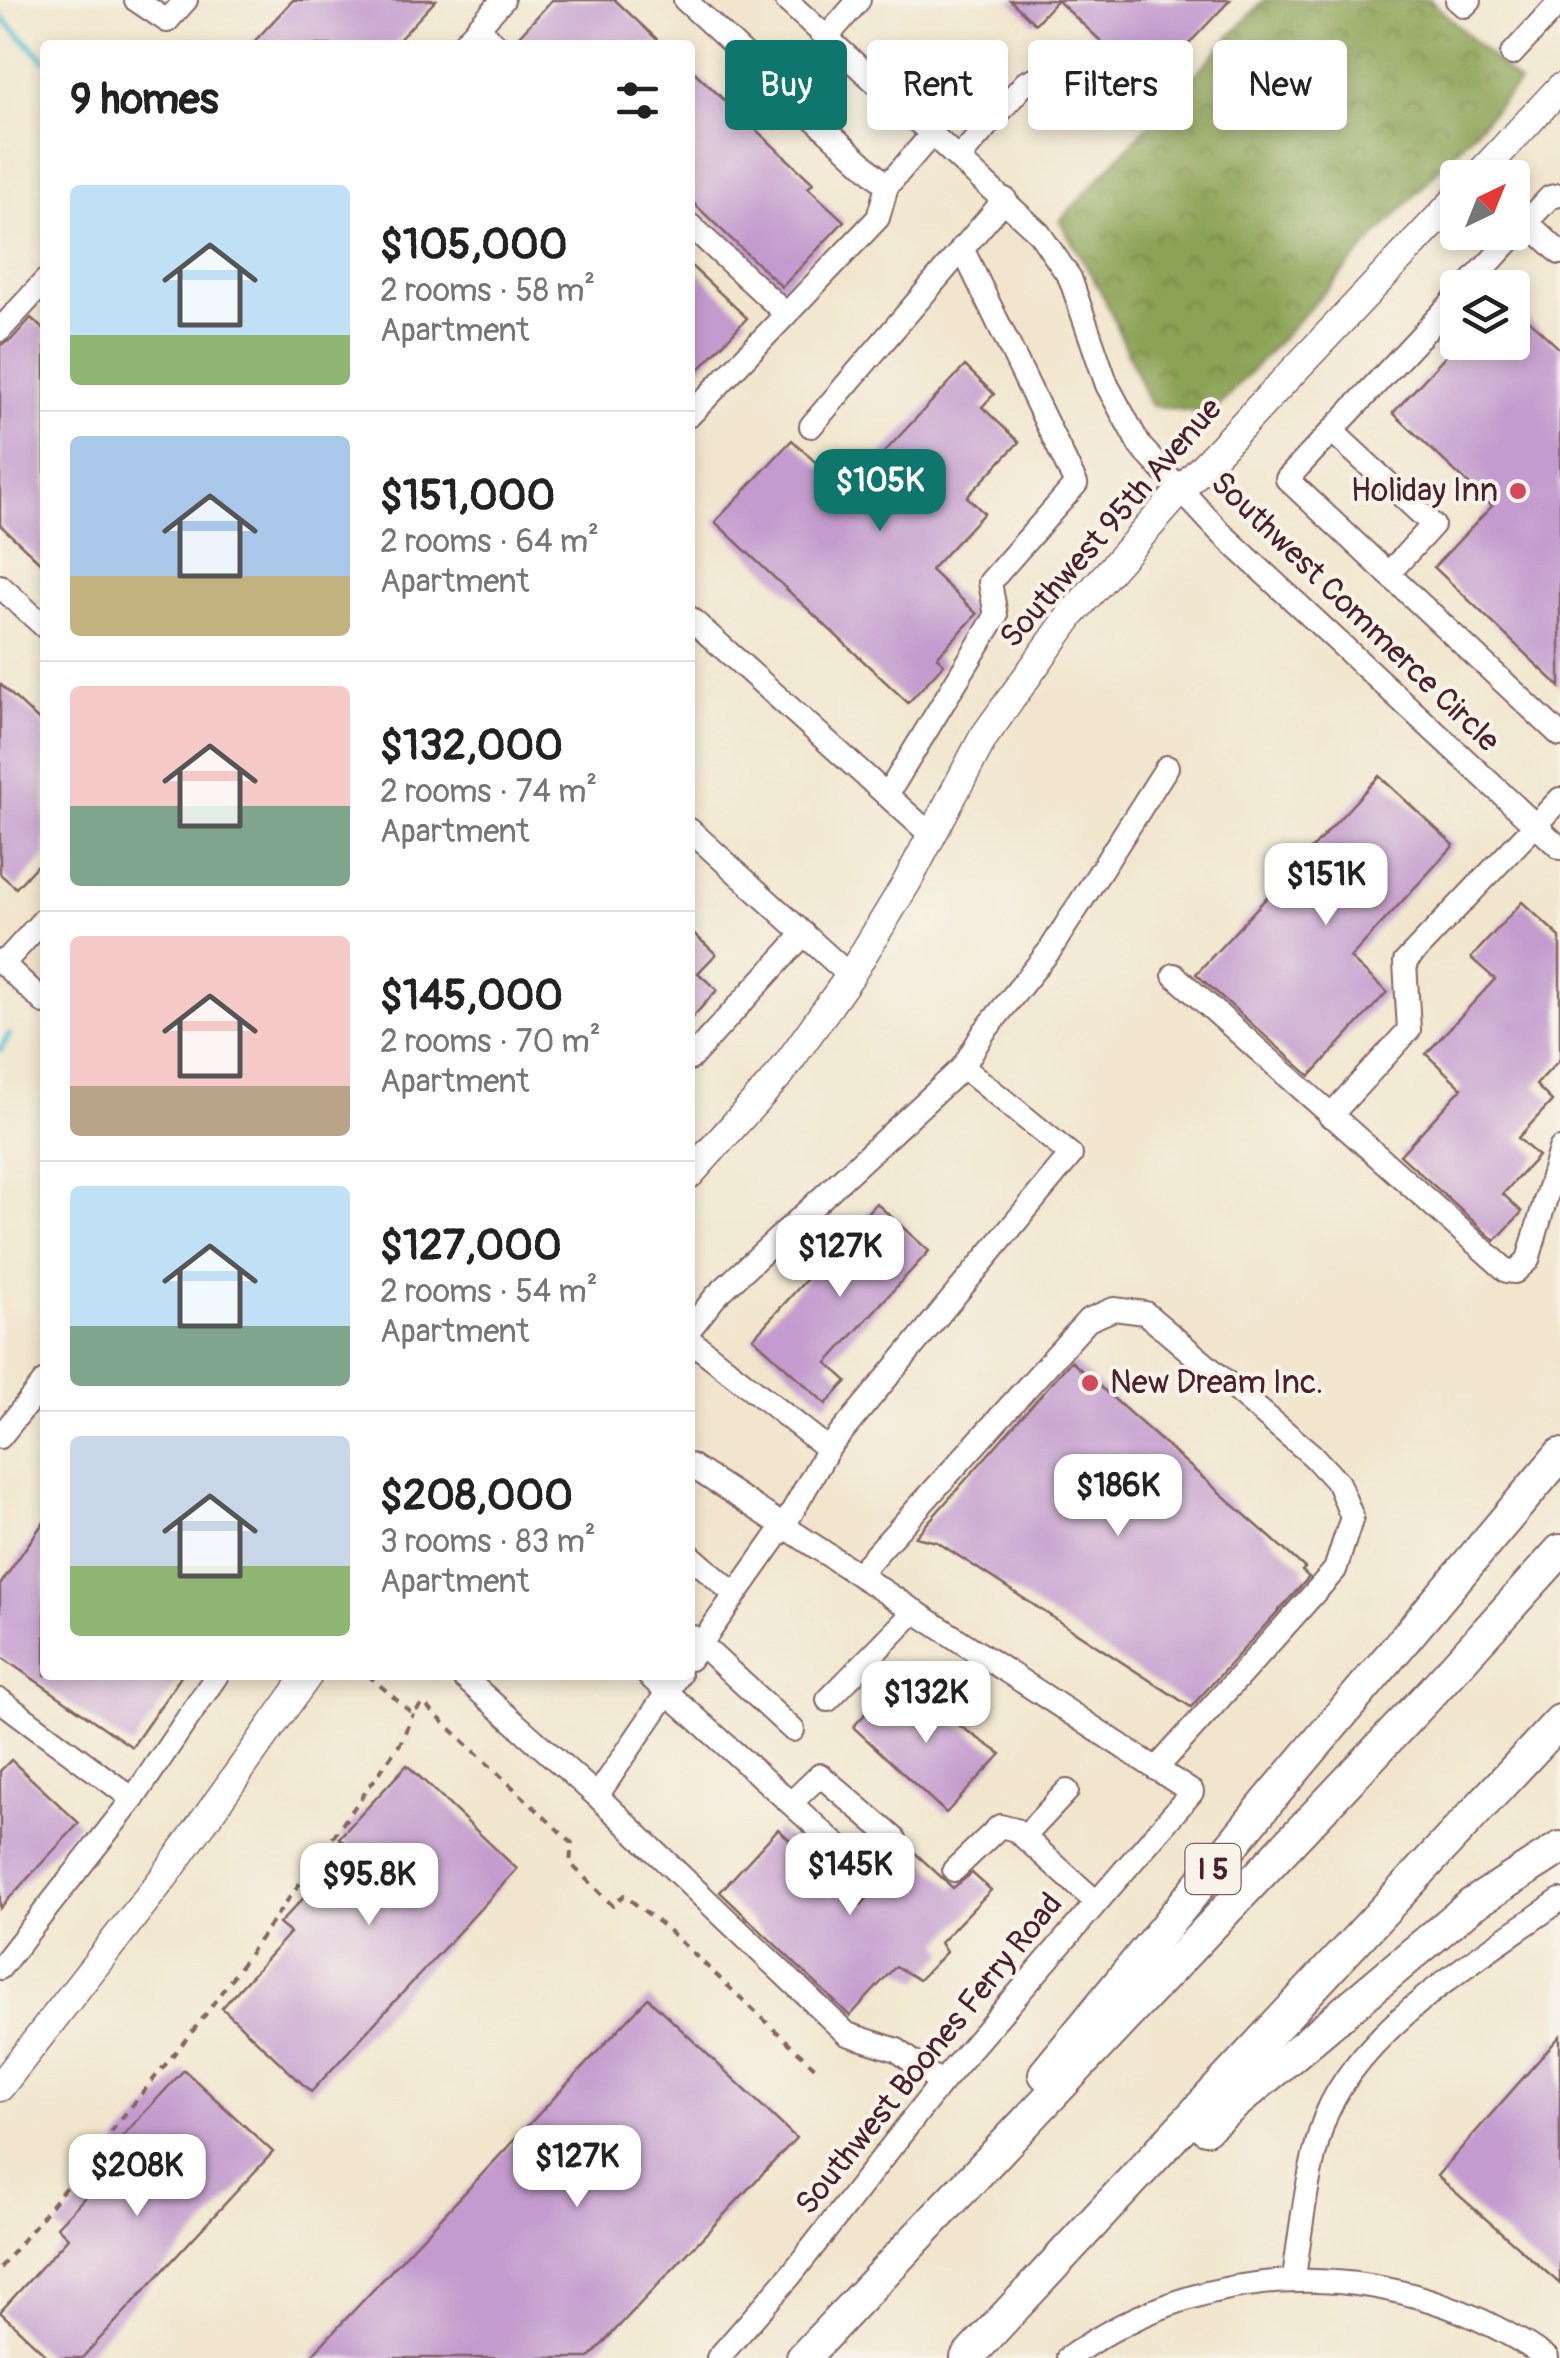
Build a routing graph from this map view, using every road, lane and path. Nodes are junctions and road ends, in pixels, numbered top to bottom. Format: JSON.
{"nodes":[{"id":1,"x":136,"y":0,"type":"edge"},
{"id":2,"x":186,"y":0,"type":"edge"},
{"id":3,"x":503,"y":0,"type":"edge"},
{"id":4,"x":685,"y":0,"type":"edge"},
{"id":5,"x":786,"y":0,"type":"edge"},
{"id":6,"x":859,"y":0,"type":"edge"},
{"id":7,"x":1457,"y":0,"type":"edge"},
{"id":8,"x":1470,"y":0,"type":"edge"},
{"id":9,"x":1560,"y":2,"type":"edge"},
{"id":10,"x":470,"y":36,"type":"edge"},
{"id":11,"x":826,"y":38,"type":"junction"},
{"id":12,"x":1512,"y":54,"type":"dead end"},
{"id":13,"x":1028,"y":82,"type":"edge"},
{"id":14,"x":1557,"y":98,"type":"edge"},
{"id":15,"x":932,"y":134,"type":"junction"},
{"id":16,"x":959,"y":158,"type":"junction"},
{"id":17,"x":1494,"y":160,"type":"edge"},
{"id":18,"x":886,"y":186,"type":"junction"},
{"id":19,"x":1560,"y":195,"type":"edge"},
{"id":20,"x":1005,"y":198,"type":"junction"},
{"id":21,"x":1440,"y":216,"type":"edge"},
{"id":22,"x":1530,"y":219,"type":"edge"},
{"id":23,"x":1530,"y":225,"type":"edge"},
{"id":24,"x":695,"y":230,"type":"edge"},
{"id":25,"x":962,"y":248,"type":"junction"},
{"id":26,"x":1501,"y":250,"type":"edge"},
{"id":27,"x":1560,"y":254,"type":"edge"},
{"id":28,"x":1483,"y":270,"type":"edge"},
{"id":29,"x":40,"y":286,"type":"edge"},
{"id":30,"x":786,"y":314,"type":"junction"},
{"id":31,"x":1440,"y":315,"type":"edge"},
{"id":32,"x":0,"y":330,"type":"edge"},
{"id":33,"x":695,"y":410,"type":"edge"},
{"id":34,"x":811,"y":426,"type":"dead end"},
{"id":35,"x":1332,"y":432,"type":"junction"},
{"id":36,"x":1181,"y":490,"type":"junction"},
{"id":37,"x":1388,"y":574,"type":"junction"},
{"id":38,"x":0,"y":586,"type":"edge"},
{"id":39,"x":40,"y":622,"type":"edge"},
{"id":40,"x":695,"y":623,"type":"edge"},
{"id":41,"x":1560,"y":735,"type":"edge"},
{"id":42,"x":1167,"y":767,"type":"dead end"},
{"id":43,"x":887,"y":796,"type":"junction"},
{"id":44,"x":1560,"y":799,"type":"edge"},
{"id":45,"x":1535,"y":828,"type":"junction"},
{"id":46,"x":695,"y":835,"type":"edge"},
{"id":47,"x":932,"y":835,"type":"junction"},
{"id":48,"x":1560,"y":848,"type":"edge"},
{"id":49,"x":40,"y":923,"type":"edge"},
{"id":50,"x":804,"y":934,"type":"junction"},
{"id":51,"x":1,"y":962,"type":"edge"},
{"id":52,"x":1174,"y":975,"type":"dead end"},
{"id":53,"x":850,"y":976,"type":"junction"},
{"id":54,"x":40,"y":997,"type":"edge"},
{"id":55,"x":695,"y":1054,"type":"edge"},
{"id":56,"x":964,"y":1067,"type":"junction"},
{"id":57,"x":1330,"y":1116,"type":"junction"},
{"id":58,"x":1560,"y":1149,"type":"edge"},
{"id":59,"x":695,"y":1169,"type":"edge"},
{"id":60,"x":695,"y":1323,"type":"edge"},
{"id":61,"x":695,"y":1344,"type":"edge"},
{"id":62,"x":40,"y":1387,"type":"edge"},
{"id":63,"x":0,"y":1437,"type":"edge"},
{"id":64,"x":828,"y":1448,"type":"junction"},
{"id":65,"x":1560,"y":1455,"type":"edge"},
{"id":66,"x":695,"y":1468,"type":"edge"},
{"id":67,"x":784,"y":1526,"type":"junction"},
{"id":68,"x":1560,"y":1551,"type":"edge"},
{"id":69,"x":695,"y":1559,"type":"edge"},
{"id":70,"x":858,"y":1574,"type":"junction"},
{"id":71,"x":734,"y":1594,"type":"junction"},
{"id":72,"x":915,"y":1611,"type":"junction"},
{"id":73,"x":695,"y":1645,"type":"edge"},
{"id":74,"x":695,"y":1647,"type":"edge"},
{"id":75,"x":214,"y":1680,"type":"edge"},
{"id":76,"x":304,"y":1680,"type":"edge"},
{"id":77,"x":374,"y":1680,"type":"edge"},
{"id":78,"x":467,"y":1680,"type":"edge"},
{"id":79,"x":674,"y":1683,"type":"edge"},
{"id":80,"x":0,"y":1700,"type":"edge"},
{"id":81,"x":828,"y":1700,"type":"dead end"},
{"id":82,"x":413,"y":1714,"type":"junction"},
{"id":83,"x":1560,"y":1722,"type":"edge"},
{"id":84,"x":793,"y":1730,"type":"dead end"},
{"id":85,"x":1156,"y":1769,"type":"junction"},
{"id":86,"x":1066,"y":1791,"type":"dead end"},
{"id":87,"x":596,"y":1796,"type":"junction"},
{"id":88,"x":133,"y":1799,"type":"junction"},
{"id":89,"x":792,"y":1802,"type":"junction"},
{"id":90,"x":1024,"y":1837,"type":"junction"},
{"id":91,"x":1560,"y":1848,"type":"edge"},
{"id":92,"x":954,"y":1870,"type":"dead end"},
{"id":93,"x":1560,"y":1900,"type":"edge"},
{"id":94,"x":1096,"y":1902,"type":"junction"},
{"id":95,"x":0,"y":1968,"type":"edge"},
{"id":96,"x":820,"y":2072,"type":"dead end"},
{"id":97,"x":941,"y":2083,"type":"junction"},
{"id":98,"x":0,"y":2088,"type":"edge"},
{"id":99,"x":1106,"y":2210,"type":"junction"},
{"id":100,"x":0,"y":2268,"type":"edge"},
{"id":101,"x":1294,"y":2278,"type":"junction"},
{"id":102,"x":872,"y":2287,"type":"junction"},
{"id":103,"x":718,"y":2358,"type":"edge"},
{"id":104,"x":803,"y":2358,"type":"edge"},
{"id":105,"x":967,"y":2358,"type":"edge"},
{"id":106,"x":1068,"y":2358,"type":"edge"},
{"id":107,"x":1547,"y":2358,"type":"edge"}],
"edges":[{"from":1,"to":2,"type":"street"},
{"from":3,"to":10,"type":"street"},
{"from":4,"to":18,"type":"street"},
{"from":5,"to":11,"type":"street","name":"Southwest Commerce Circle"},
{"from":6,"to":11,"type":"street"},
{"from":7,"to":8,"type":"street"},
{"from":9,"to":12,"type":"street"},
{"from":11,"to":15,"type":"street","name":"Southwest Commerce Circle"},
{"from":13,"to":16,"type":"street"},
{"from":14,"to":17,"type":"main road"},
{"from":15,"to":16,"type":"street","name":"Southwest Commerce Circle"},
{"from":15,"to":18,"type":"street"},
{"from":16,"to":20,"type":"street","name":"Southwest Commerce Circle"},
{"from":18,"to":30,"type":"street"},
{"from":19,"to":22,"type":"street"},
{"from":20,"to":25,"type":"street"},
{"from":20,"to":36,"type":"street","name":"Southwest Commerce Circle"},
{"from":21,"to":36,"type":"main road","name":"Southwest 95th Avenue"},
{"from":23,"to":27,"type":"street"},
{"from":24,"to":30,"type":"street"},
{"from":25,"to":34,"type":"street"},
{"from":25,"to":43,"type":"street"},
{"from":26,"to":28,"type":"street"},
{"from":29,"to":32,"type":"street"},
{"from":30,"to":33,"type":"street"},
{"from":31,"to":35,"type":"street"},
{"from":35,"to":37,"type":"street"},
{"from":35,"to":37,"type":"street"},
{"from":36,"to":45,"type":"street","name":"Southwest Commerce Circle"},
{"from":36,"to":47,"type":"main road","name":"Southwest 95th Avenue"},
{"from":37,"to":41,"type":"street"},
{"from":38,"to":39,"type":"street"},
{"from":40,"to":43,"type":"street"},
{"from":42,"to":56,"type":"street"},
{"from":43,"to":47,"type":"street"},
{"from":44,"to":45,"type":"street"},
{"from":45,"to":48,"type":"street","name":"Southwest Commerce Circle"},
{"from":45,"to":57,"type":"street"},
{"from":46,"to":50,"type":"street"},
{"from":47,"to":53,"type":"main road","name":"Southwest 95th Avenue"},
{"from":49,"to":51,"type":"street"},
{"from":50,"to":53,"type":"street"},
{"from":50,"to":55,"type":"street"},
{"from":51,"to":54,"type":"street"},
{"from":52,"to":57,"type":"street"},
{"from":53,"to":59,"type":"main road","name":"Southwest 95th Avenue"},
{"from":56,"to":60,"type":"street"},
{"from":56,"to":64,"type":"street"},
{"from":57,"to":58,"type":"street"},
{"from":61,"to":64,"type":"street"},
{"from":62,"to":63,"type":"street"},
{"from":64,"to":67,"type":"street"},
{"from":65,"to":102,"type":"highway","number":"I 5"},
{"from":66,"to":67,"type":"street"},
{"from":67,"to":70,"type":"street"},
{"from":67,"to":71,"type":"street"},
{"from":68,"to":102,"type":"highway","number":"I 5"},
{"from":69,"to":71,"type":"street"},
{"from":70,"to":72,"type":"street"},
{"from":70,"to":85,"type":"street"},
{"from":71,"to":73,"type":"street"},
{"from":72,"to":81,"type":"street"},
{"from":72,"to":85,"type":"street"},
{"from":74,"to":84,"type":"street"},
{"from":75,"to":88,"type":"street"},
{"from":76,"to":98,"type":"main road"},
{"from":77,"to":82,"type":"path"},
{"from":78,"to":87,"type":"street"},
{"from":79,"to":87,"type":"street"},
{"from":79,"to":89,"type":"street"},
{"from":80,"to":88,"type":"street"},
{"from":82,"to":96,"type":"path"},
{"from":82,"to":100,"type":"path"},
{"from":83,"to":99,"type":"highway"},
{"from":85,"to":94,"type":"street","name":"Southwest Boones Ferry Road"},
{"from":86,"to":90,"type":"street"},
{"from":87,"to":97,"type":"street"},
{"from":88,"to":95,"type":"street"},
{"from":89,"to":89,"type":"street"},
{"from":90,"to":92,"type":"street"},
{"from":90,"to":94,"type":"street"},
{"from":91,"to":99,"type":"highway"},
{"from":93,"to":101,"type":"street"},
{"from":94,"to":97,"type":"street","name":"Southwest Boones Ferry Road"},
{"from":97,"to":103,"type":"street","name":"Southwest Boones Ferry Road"},
{"from":99,"to":105,"type":"highway"},
{"from":101,"to":106,"type":"street"},
{"from":101,"to":107,"type":"street"},
{"from":102,"to":104,"type":"highway","number":"I 5"}]}
